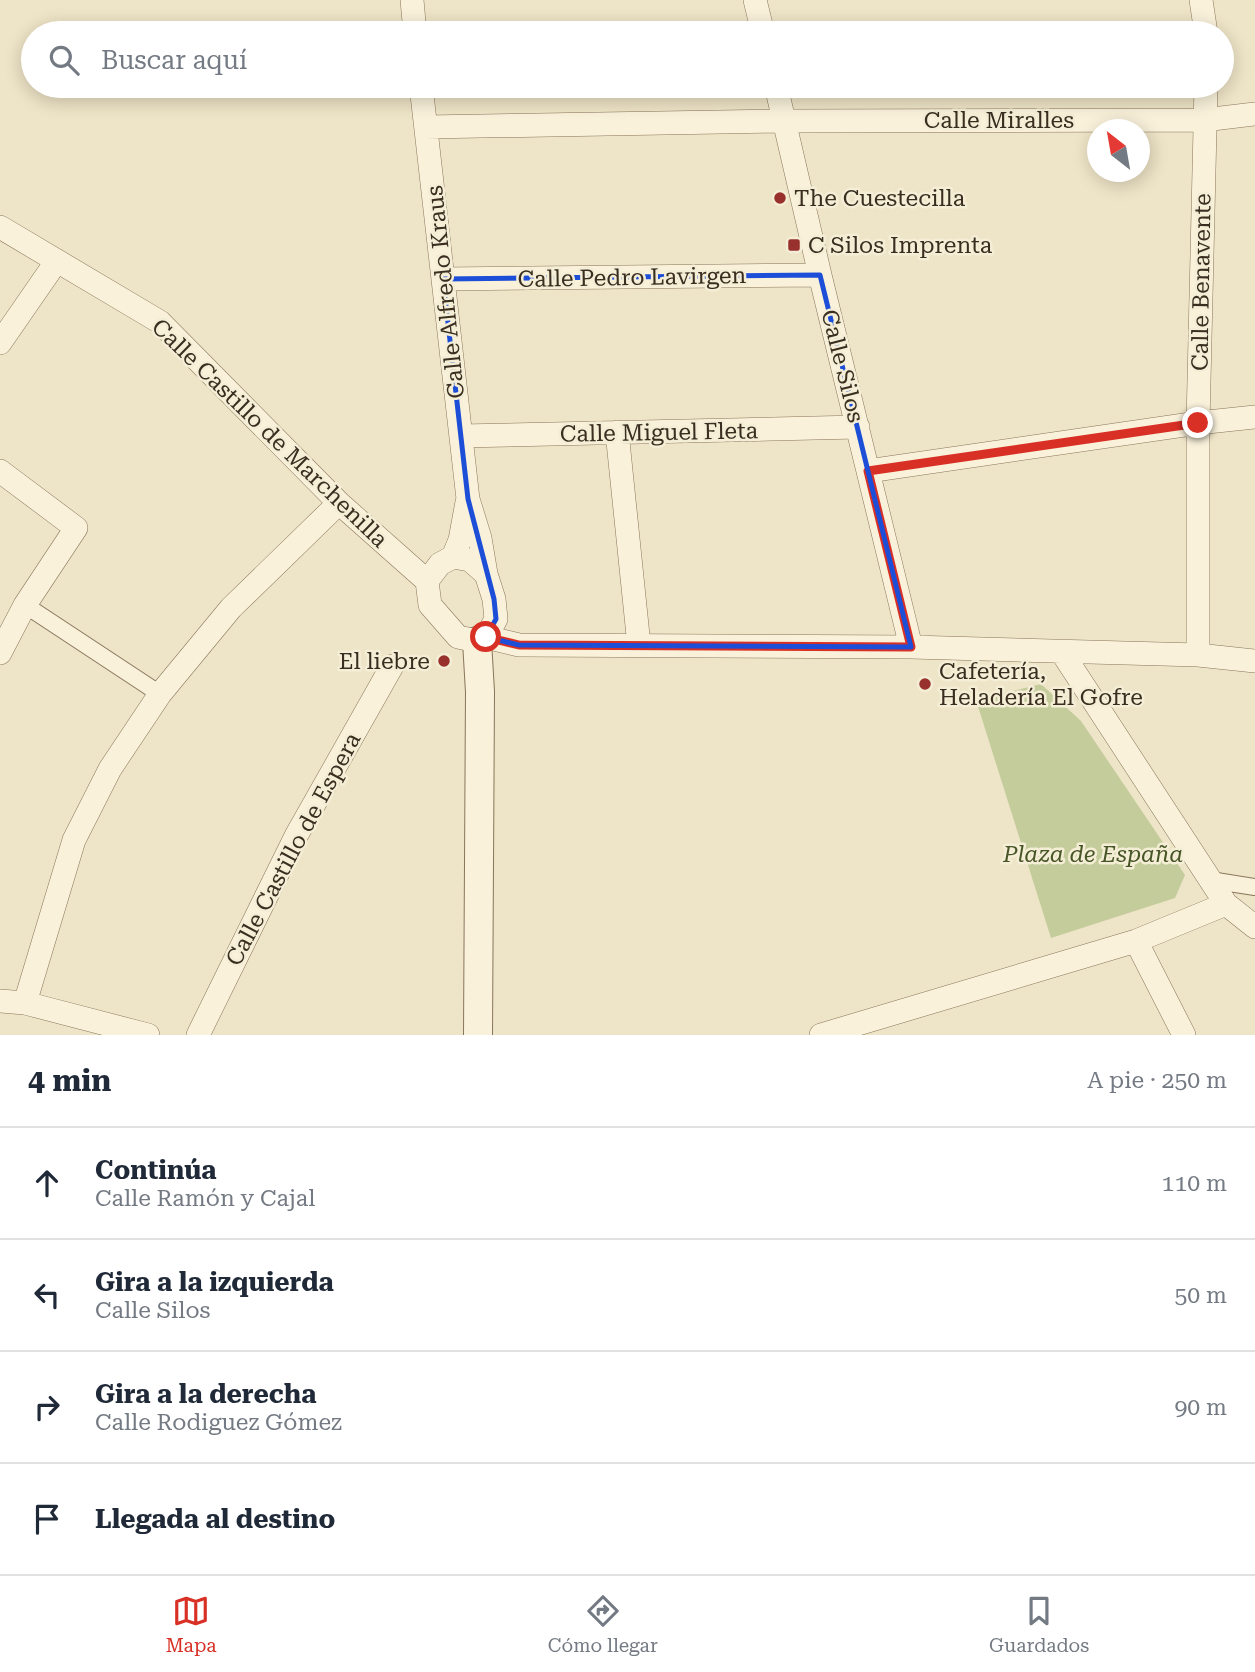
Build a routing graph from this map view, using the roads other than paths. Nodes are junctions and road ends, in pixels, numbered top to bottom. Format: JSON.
{"nodes":[{"id":1,"x":412,"y":0,"type":"edge"},
{"id":2,"x":755,"y":0,"type":"edge"},
{"id":3,"x":1201,"y":0,"type":"edge"},
{"id":4,"x":414,"y":21,"type":"edge"},
{"id":5,"x":760,"y":21,"type":"edge"},
{"id":6,"x":1204,"y":21,"type":"edge"},
{"id":7,"x":422,"y":98,"type":"edge"},
{"id":8,"x":779,"y":98,"type":"edge"},
{"id":9,"x":1205,"y":98,"type":"edge"},
{"id":10,"x":1255,"y":114,"type":"edge"},
{"id":11,"x":1204,"y":120,"type":"junction"},
{"id":12,"x":784,"y":121,"type":"junction"},
{"id":13,"x":426,"y":127,"type":"junction"},
{"id":14,"x":0,"y":227,"type":"edge"},
{"id":15,"x":57,"y":262,"type":"junction"},
{"id":16,"x":820,"y":275,"type":"junction"},
{"id":17,"x":443,"y":279,"type":"junction"},
{"id":18,"x":0,"y":343,"type":"edge"},
{"id":19,"x":1255,"y":418,"type":"edge"},
{"id":20,"x":1198,"y":423,"type":"junction"},
{"id":21,"x":858,"y":428,"type":"junction"},
{"id":22,"x":617,"y":432,"type":"junction"},
{"id":23,"x":461,"y":436,"type":"junction"},
{"id":24,"x":0,"y":471,"type":"edge"},
{"id":25,"x":868,"y":471,"type":"junction"},
{"id":26,"x":468,"y":499,"type":"junction"},
{"id":27,"x":339,"y":503,"type":"junction"},
{"id":28,"x":453,"y":556,"type":"junction"},
{"id":29,"x":486,"y":574,"type":"junction"},
{"id":30,"x":427,"y":581,"type":"junction"},
{"id":31,"x":25,"y":605,"type":"junction"},
{"id":32,"x":481,"y":639,"type":"junction"},
{"id":33,"x":639,"y":645,"type":"junction"},
{"id":34,"x":911,"y":647,"type":"junction"},
{"id":35,"x":1061,"y":651,"type":"junction"},
{"id":36,"x":0,"y":653,"type":"edge"},
{"id":37,"x":1198,"y":655,"type":"junction"},
{"id":38,"x":1255,"y":661,"type":"edge"},
{"id":39,"x":392,"y":666,"type":"dead end"},
{"id":40,"x":160,"y":694,"type":"junction"},
{"id":41,"x":1210,"y":880,"type":"junction"},
{"id":42,"x":1255,"y":887,"type":"edge"},
{"id":43,"x":1226,"y":904,"type":"junction"},
{"id":44,"x":1255,"y":928,"type":"edge"},
{"id":45,"x":1136,"y":941,"type":"junction"},
{"id":46,"x":0,"y":1001,"type":"edge"},
{"id":47,"x":25,"y":1003,"type":"junction"},
{"id":48,"x":148,"y":1035,"type":"edge"},
{"id":49,"x":198,"y":1035,"type":"edge"},
{"id":50,"x":478,"y":1035,"type":"edge"},
{"id":51,"x":821,"y":1035,"type":"edge"},
{"id":52,"x":1184,"y":1035,"type":"edge"}],
"edges":[{"from":1,"to":4,"type":"street"},
{"from":2,"to":5,"type":"street"},
{"from":3,"to":6,"type":"street"},
{"from":7,"to":13,"type":"street","name":"Calle Alfredo Kraus"},
{"from":8,"to":12,"type":"street","name":"Calle Silos"},
{"from":9,"to":11,"type":"street","name":"Calle Benavente"},
{"from":10,"to":11,"type":"street","name":"Calle Miralles"},
{"from":11,"to":12,"type":"street","name":"Calle Miralles"},
{"from":11,"to":20,"type":"street","name":"Calle Benavente"},
{"from":12,"to":13,"type":"street","name":"Calle Miralles"},
{"from":12,"to":16,"type":"street","name":"Calle Silos"},
{"from":13,"to":17,"type":"street","name":"Calle Alfredo Kraus"},
{"from":14,"to":15,"type":"street","name":"Calle Castillo de Marchenilla"},
{"from":15,"to":18,"type":"street"},
{"from":15,"to":27,"type":"street","name":"Calle Castillo de Marchenilla"},
{"from":16,"to":17,"type":"street","name":"Calle Pedro Lavirgen"},
{"from":16,"to":21,"type":"street","name":"Calle Silos"},
{"from":17,"to":23,"type":"street","name":"Calle Alfredo Kraus"},
{"from":19,"to":20,"type":"street"},
{"from":20,"to":25,"type":"street"},
{"from":20,"to":37,"type":"street","name":"Calle Benavente"},
{"from":21,"to":22,"type":"street","name":"Calle Miguel Fleta"},
{"from":21,"to":25,"type":"street","name":"Calle Silos"},
{"from":22,"to":23,"type":"street","name":"Calle Miguel Fleta"},
{"from":22,"to":33,"type":"street"},
{"from":23,"to":26,"type":"street","name":"Calle Alfredo Kraus"},
{"from":24,"to":31,"type":"street"},
{"from":25,"to":34,"type":"street","name":"Calle Silos"},
{"from":26,"to":28,"type":"street"},
{"from":26,"to":29,"type":"street"},
{"from":27,"to":30,"type":"street","name":"Calle Castillo de Marchenilla"},
{"from":27,"to":40,"type":"street"},
{"from":28,"to":29,"type":"street"},
{"from":28,"to":30,"type":"street"},
{"from":29,"to":32,"type":"street"},
{"from":30,"to":32,"type":"street"},
{"from":31,"to":36,"type":"street"},
{"from":31,"to":40,"type":"street"},
{"from":32,"to":33,"type":"street"},
{"from":32,"to":50,"type":"street"},
{"from":33,"to":34,"type":"street"},
{"from":34,"to":35,"type":"street"},
{"from":35,"to":37,"type":"street"},
{"from":35,"to":41,"type":"street"},
{"from":37,"to":38,"type":"street"},
{"from":39,"to":49,"type":"street","name":"Calle Castillo de Espera"},
{"from":40,"to":47,"type":"street"},
{"from":41,"to":42,"type":"street"},
{"from":41,"to":43,"type":"street"},
{"from":43,"to":44,"type":"street"},
{"from":43,"to":45,"type":"street"},
{"from":45,"to":51,"type":"street"},
{"from":45,"to":52,"type":"street"},
{"from":46,"to":47,"type":"street"},
{"from":47,"to":48,"type":"street"}]}
